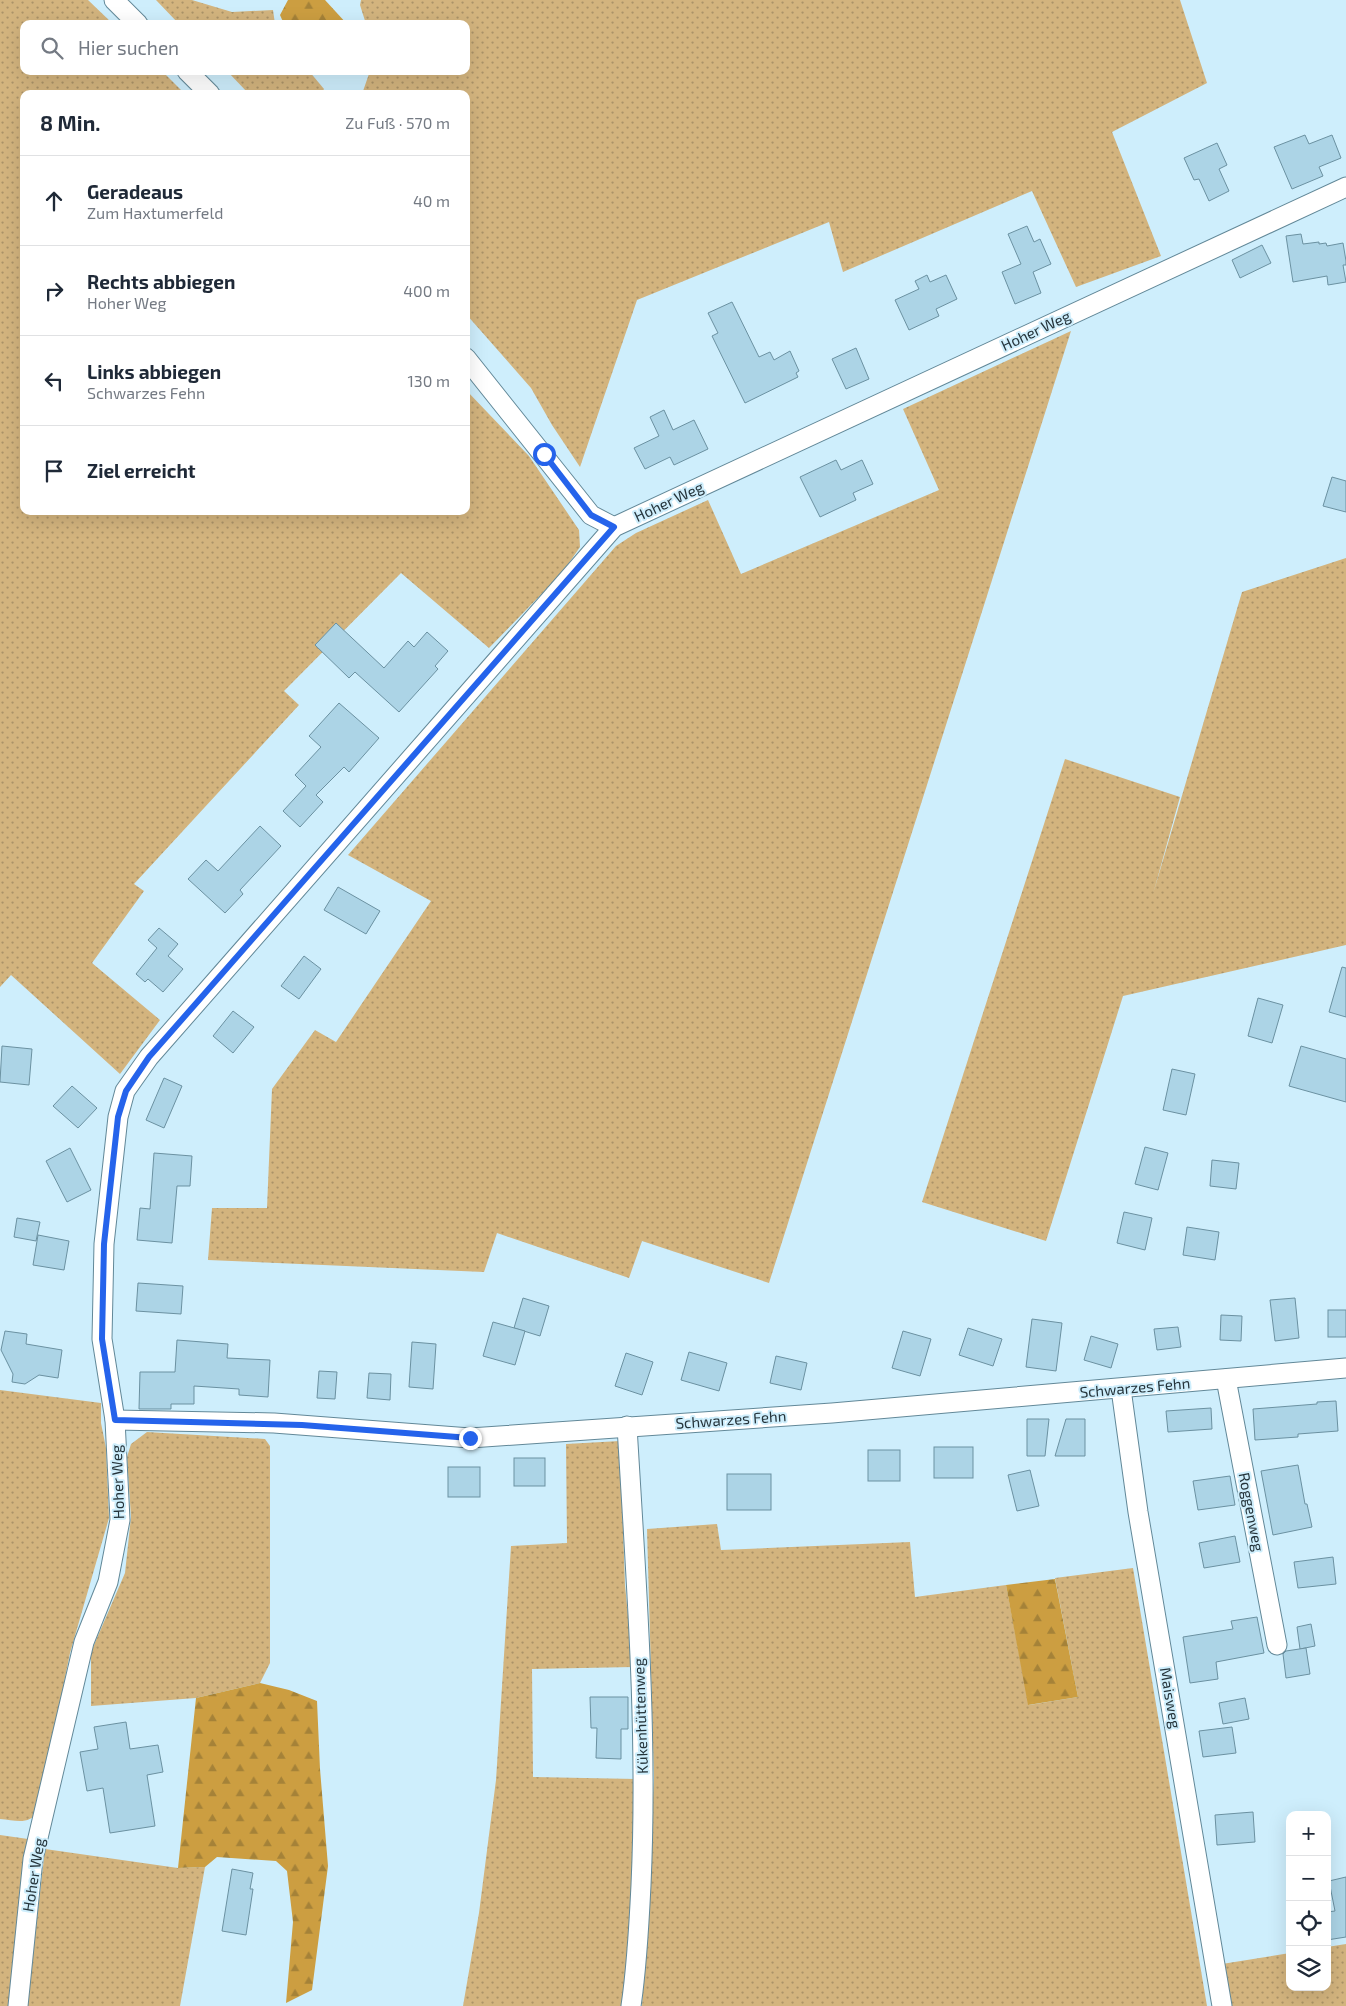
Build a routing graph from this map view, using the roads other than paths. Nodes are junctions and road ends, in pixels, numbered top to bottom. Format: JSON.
{"nodes":[{"id":1,"x":114,"y":0,"type":"edge"},
{"id":2,"x":134,"y":20,"type":"edge"},
{"id":3,"x":191,"y":75,"type":"edge"},
{"id":4,"x":206,"y":90,"type":"edge"},
{"id":5,"x":1346,"y":187,"type":"edge"},
{"id":6,"x":470,"y":363,"type":"edge"},
{"id":7,"x":614,"y":527,"type":"junction"},
{"id":8,"x":1346,"y":1368,"type":"edge"},
{"id":9,"x":1226,"y":1379,"type":"junction"},
{"id":10,"x":1121,"y":1389,"type":"junction"},
{"id":11,"x":115,"y":1420,"type":"junction"},
{"id":12,"x":627,"y":1426,"type":"junction"},
{"id":13,"x":1277,"y":1645,"type":"dead end"},
{"id":14,"x":18,"y":2006,"type":"edge"},
{"id":15,"x":631,"y":2006,"type":"edge"},
{"id":16,"x":1222,"y":2006,"type":"edge"}],
"edges":[{"from":1,"to":2,"type":"street"},
{"from":3,"to":4,"type":"street"},
{"from":5,"to":7,"type":"street","name":"Hoher Weg"},
{"from":6,"to":7,"type":"street"},
{"from":7,"to":11,"type":"street","name":"Hoher Weg"},
{"from":8,"to":9,"type":"street","name":"Schwarzes Fehn"},
{"from":9,"to":10,"type":"street","name":"Schwarzes Fehn"},
{"from":9,"to":13,"type":"street","name":"Roggenweg"},
{"from":10,"to":12,"type":"street","name":"Schwarzes Fehn"},
{"from":10,"to":16,"type":"street","name":"Maisweg"},
{"from":11,"to":12,"type":"street","name":"Schwarzes Fehn"},
{"from":11,"to":14,"type":"street","name":"Hoher Weg"},
{"from":12,"to":15,"type":"street","name":"Kükenhüttenweg"}]}
